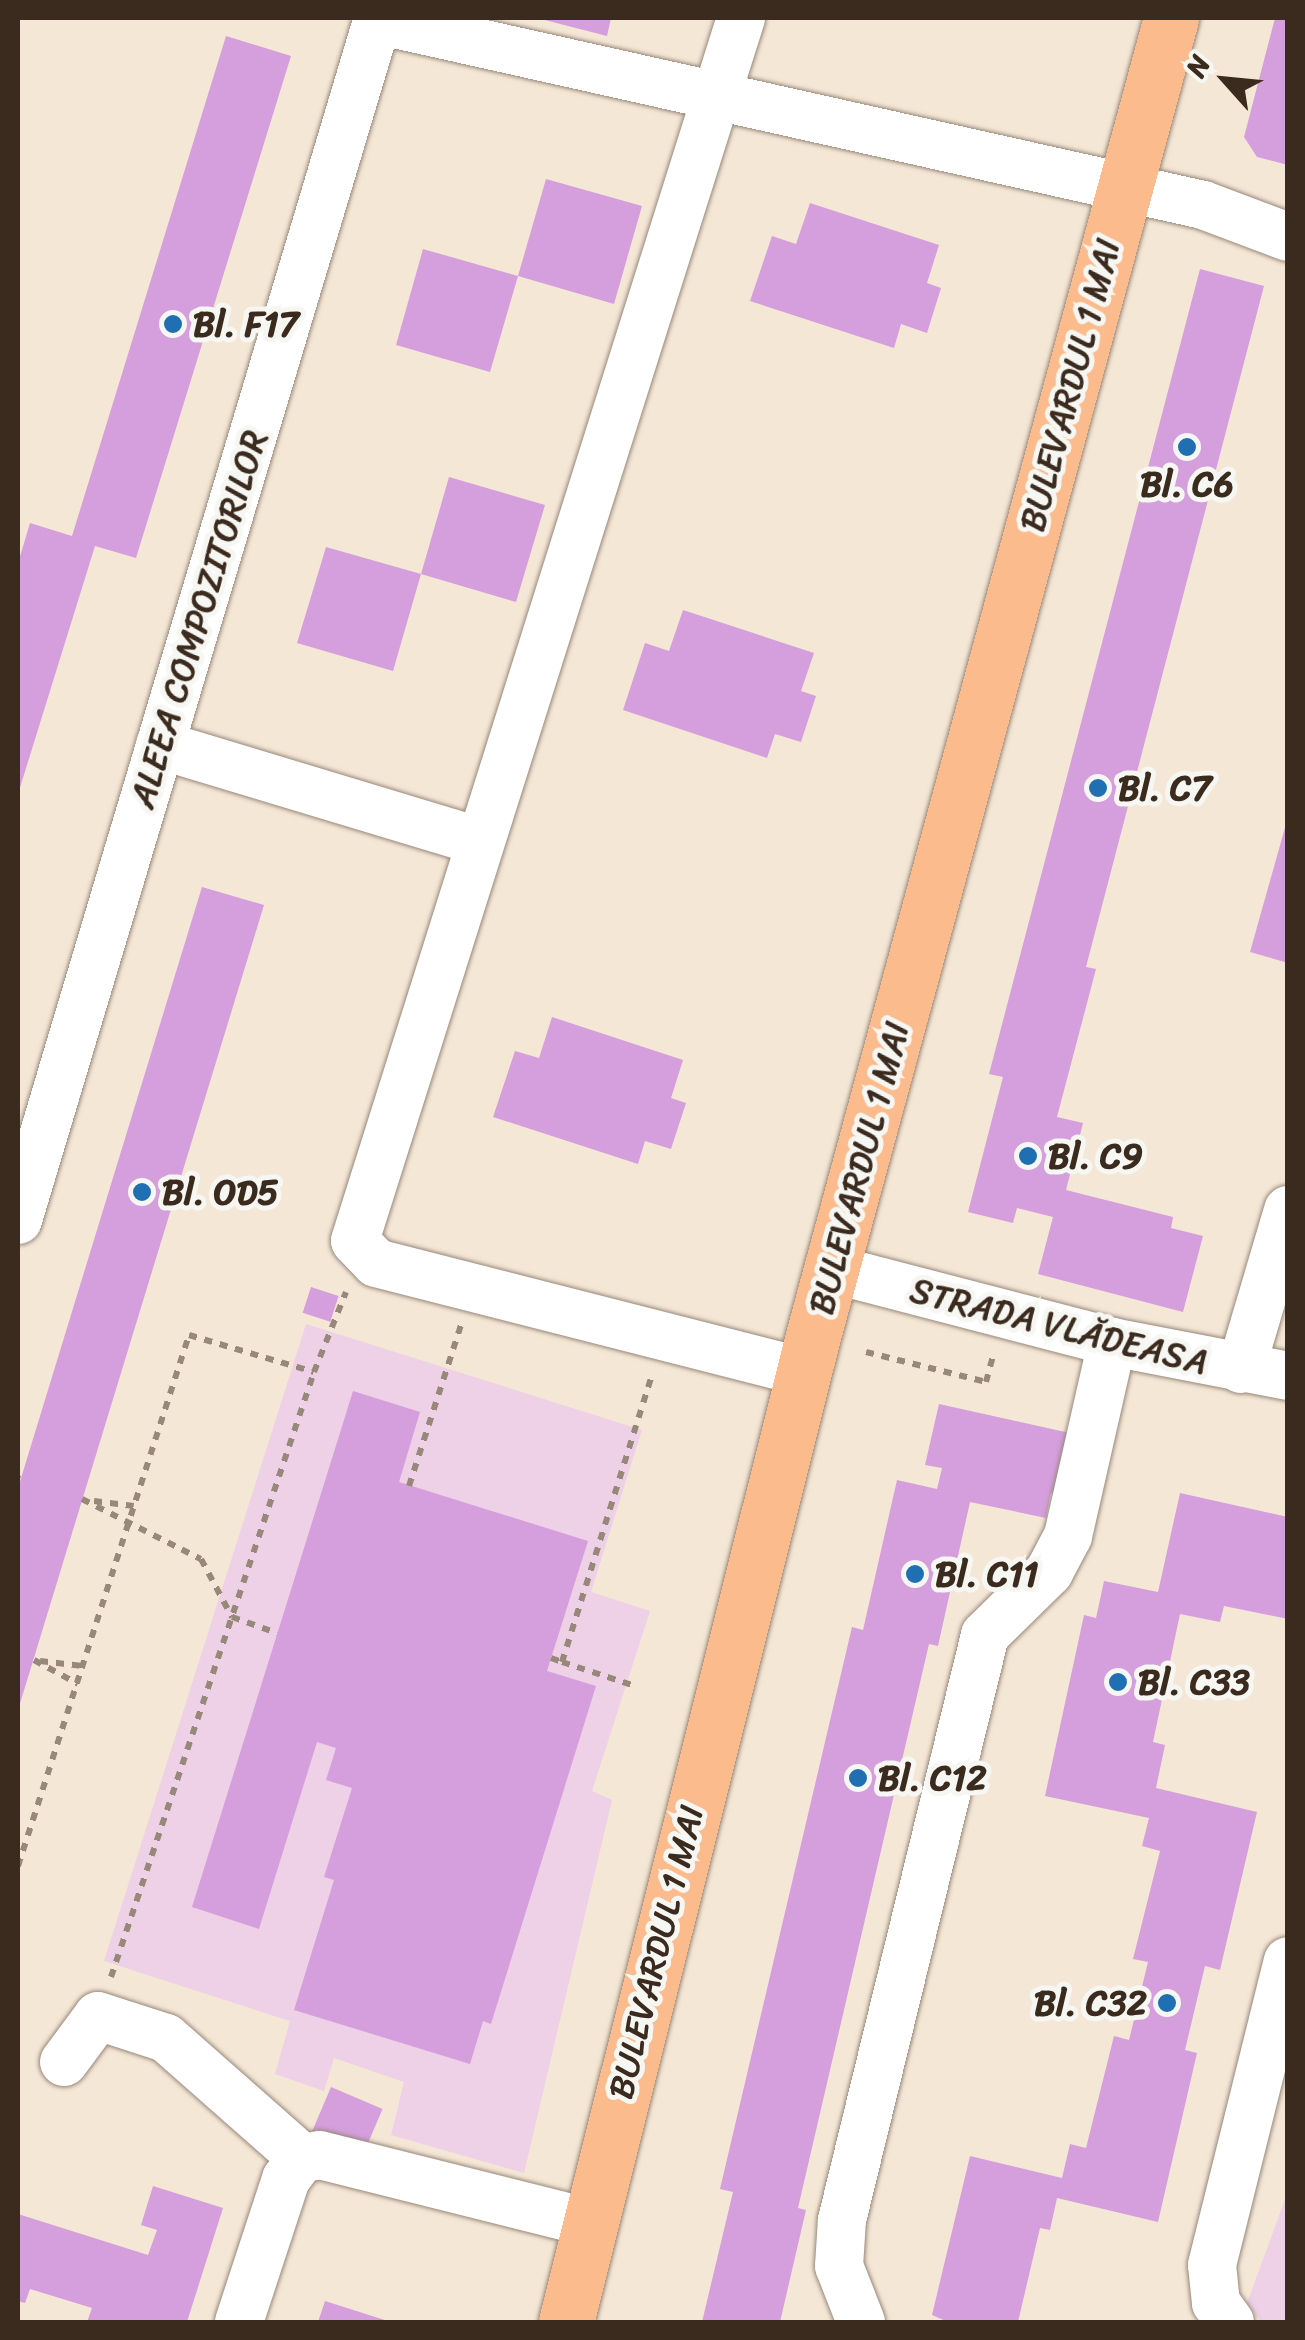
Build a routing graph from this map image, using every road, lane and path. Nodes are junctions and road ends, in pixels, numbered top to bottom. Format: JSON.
{"nodes":[{"id":1,"x":741,"y":18,"type":"edge"},
{"id":2,"x":1171,"y":18,"type":"edge"},
{"id":3,"x":377,"y":19,"type":"edge"},
{"id":4,"x":714,"y":97,"type":"junction"},
{"id":5,"x":1123,"y":187,"type":"junction"},
{"id":6,"x":1288,"y":237,"type":"edge"},
{"id":7,"x":160,"y":745,"type":"junction"},
{"id":8,"x":478,"y":841,"type":"junction"},
{"id":9,"x":1288,"y":1210,"type":"edge"},
{"id":10,"x":18,"y":1220,"type":"edge"},
{"id":11,"x":361,"y":1254,"type":"junction"},
{"id":12,"x":832,"y":1269,"type":"junction"},
{"id":13,"x":474,"y":1288,"type":"junction"},
{"id":14,"x":1004,"y":1314,"type":"junction"},
{"id":15,"x":664,"y":1337,"type":"junction"},
{"id":16,"x":1112,"y":1342,"type":"junction"},
{"id":17,"x":866,"y":1352,"type":"dead end"},
{"id":18,"x":314,"y":1372,"type":"junction"},
{"id":19,"x":804,"y":1372,"type":"junction"},
{"id":20,"x":1264,"y":1372,"type":"edge"},
{"id":21,"x":410,"y":1486,"type":"dead end"},
{"id":22,"x":134,"y":1506,"type":"junction"},
{"id":23,"x":129,"y":1520,"type":"junction"},
{"id":24,"x":565,"y":1616,"type":"dead end"},
{"id":25,"x":232,"y":1617,"type":"junction"},
{"id":26,"x":576,"y":1620,"type":"junction"},
{"id":27,"x":278,"y":1633,"type":"dead end"},
{"id":28,"x":552,"y":1658,"type":"dead end"},
{"id":29,"x":562,"y":1662,"type":"junction"},
{"id":30,"x":83,"y":1666,"type":"junction"},
{"id":31,"x":78,"y":1684,"type":"junction"},
{"id":32,"x":632,"y":1685,"type":"dead end"},
{"id":33,"x":18,"y":1866,"type":"edge"},
{"id":34,"x":1288,"y":1961,"type":"edge"},
{"id":35,"x":98,"y":2016,"type":"junction"},
{"id":36,"x":64,"y":2062,"type":"dead end"},
{"id":37,"x":302,"y":2158,"type":"junction"},
{"id":38,"x":590,"y":2224,"type":"junction"},
{"id":39,"x":239,"y":2322,"type":"edge"},
{"id":40,"x":566,"y":2322,"type":"edge"},
{"id":41,"x":860,"y":2322,"type":"edge"},
{"id":42,"x":1230,"y":2322,"type":"edge"}],
"edges":[{"from":1,"to":4,"type":"street"},
{"from":2,"to":5,"type":"main road","name":"BULEVARDUL 1 MAI"},
{"from":3,"to":4,"type":"street"},
{"from":3,"to":7,"type":"street","name":"ALEEA COMPOZITORILOR"},
{"from":4,"to":5,"type":"street"},
{"from":4,"to":8,"type":"street"},
{"from":5,"to":6,"type":"street"},
{"from":5,"to":12,"type":"main road","name":"BULEVARDUL 1 MAI"},
{"from":7,"to":8,"type":"street"},
{"from":7,"to":10,"type":"street","name":"ALEEA COMPOZITORILOR"},
{"from":8,"to":11,"type":"street"},
{"from":9,"to":20,"type":"street"},
{"from":11,"to":13,"type":"street"},
{"from":11,"to":18,"type":"path"},
{"from":12,"to":14,"type":"street","name":"STRADA VLĂDEASA"},
{"from":12,"to":19,"type":"main road","name":"BULEVARDUL 1 MAI"},
{"from":13,"to":15,"type":"street"},
{"from":13,"to":21,"type":"path"},
{"from":14,"to":16,"type":"street","name":"STRADA VLĂDEASA"},
{"from":14,"to":17,"type":"path"},
{"from":15,"to":19,"type":"street"},
{"from":15,"to":26,"type":"path"},
{"from":16,"to":20,"type":"street","name":"STRADA VLĂDEASA"},
{"from":16,"to":41,"type":"street"},
{"from":18,"to":22,"type":"path"},
{"from":18,"to":25,"type":"path"},
{"from":19,"to":38,"type":"main road","name":"BULEVARDUL 1 MAI"},
{"from":22,"to":23,"type":"path"},
{"from":22,"to":23,"type":"path"},
{"from":23,"to":25,"type":"path"},
{"from":23,"to":30,"type":"path"},
{"from":24,"to":26,"type":"path"},
{"from":25,"to":27,"type":"path"},
{"from":25,"to":35,"type":"path"},
{"from":26,"to":29,"type":"path"},
{"from":28,"to":29,"type":"path"},
{"from":29,"to":32,"type":"path"},
{"from":30,"to":31,"type":"path"},
{"from":30,"to":31,"type":"path"},
{"from":31,"to":33,"type":"path"},
{"from":34,"to":42,"type":"street"},
{"from":35,"to":36,"type":"street"},
{"from":35,"to":37,"type":"street"},
{"from":37,"to":38,"type":"street"},
{"from":37,"to":39,"type":"street"},
{"from":38,"to":40,"type":"main road","name":"BULEVARDUL 1 MAI"}]}
